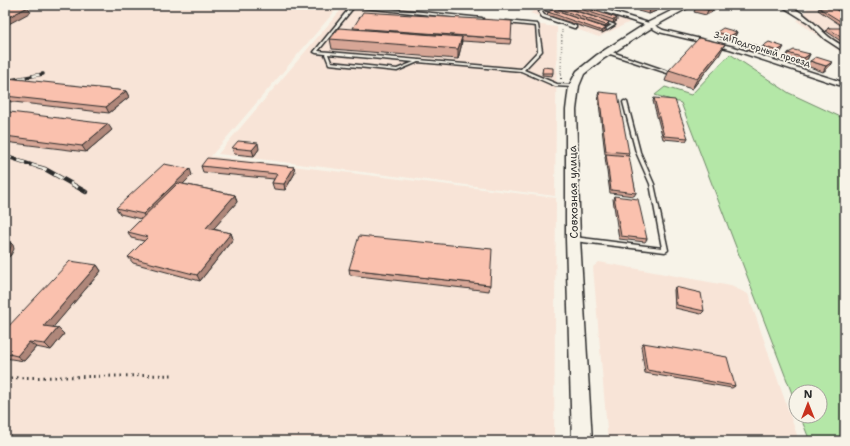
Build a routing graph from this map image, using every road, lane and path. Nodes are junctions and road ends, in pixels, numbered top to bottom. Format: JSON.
{"nodes":[{"id":1,"x":550,"y":5,"type":"edge"},
{"id":2,"x":585,"y":5,"type":"edge"},
{"id":3,"x":688,"y":5,"type":"edge"},
{"id":4,"x":782,"y":5,"type":"edge"},
{"id":5,"x":545,"y":9,"type":"junction"},
{"id":6,"x":558,"y":13,"type":"edge"},
{"id":7,"x":483,"y":20,"type":"edge"},
{"id":8,"x":555,"y":20,"type":"junction"},
{"id":9,"x":599,"y":20,"type":"edge"},
{"id":10,"x":498,"y":21,"type":"edge"},
{"id":11,"x":593,"y":25,"type":"edge"},
{"id":12,"x":650,"y":25,"type":"junction"},
{"id":13,"x":575,"y":27,"type":"dead end"},
{"id":14,"x":845,"y":50,"type":"edge"},
{"id":15,"x":608,"y":52,"type":"junction"},
{"id":16,"x":326,"y":53,"type":"junction"},
{"id":17,"x":417,"y":61,"type":"junction"},
{"id":18,"x":522,"y":70,"type":"junction"},
{"id":19,"x":668,"y":72,"type":"dead end"},
{"id":20,"x":845,"y":85,"type":"edge"},
{"id":21,"x":568,"y":86,"type":"junction"},
{"id":22,"x":625,"y":102,"type":"dead end"},
{"id":23,"x":573,"y":239,"type":"junction"},
{"id":24,"x":173,"y":375,"type":"dead end"},
{"id":25,"x":5,"y":378,"type":"edge"},
{"id":26,"x":582,"y":441,"type":"edge"}],
"edges":[{"from":1,"to":5,"type":"lane"},
{"from":2,"to":12,"type":"street","name":"3-й Подгорный проезд"},
{"from":3,"to":12,"type":"street","name":"Совхозная улица"},
{"from":4,"to":14,"type":"street"},
{"from":5,"to":6,"type":"lane"},
{"from":5,"to":8,"type":"lane"},
{"from":7,"to":16,"type":"lane"},
{"from":8,"to":13,"type":"lane"},
{"from":8,"to":21,"type":"path"},
{"from":9,"to":11,"type":"lane"},
{"from":10,"to":18,"type":"lane"},
{"from":12,"to":15,"type":"street","name":"Совхозная улица"},
{"from":12,"to":20,"type":"street","name":"3-й Подгорный проезд"},
{"from":15,"to":19,"type":"lane"},
{"from":15,"to":21,"type":"street","name":"Совхозная улица"},
{"from":16,"to":17,"type":"lane"},
{"from":16,"to":17,"type":"lane"},
{"from":17,"to":18,"type":"lane"},
{"from":18,"to":21,"type":"lane"},
{"from":21,"to":23,"type":"street","name":"Совхозная улица"},
{"from":22,"to":23,"type":"lane"},
{"from":23,"to":26,"type":"street","name":"Совхозная улица"},
{"from":24,"to":25,"type":"path"}]}
